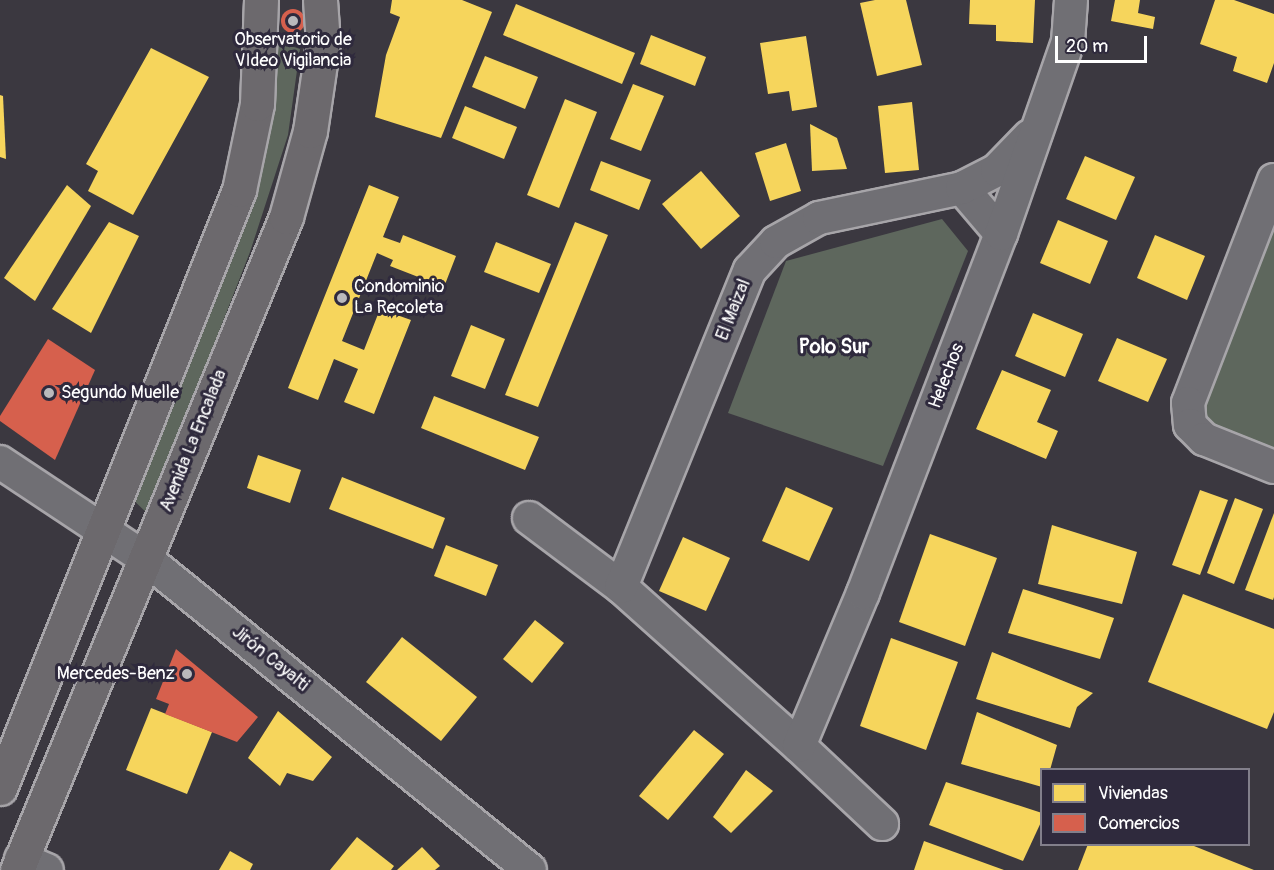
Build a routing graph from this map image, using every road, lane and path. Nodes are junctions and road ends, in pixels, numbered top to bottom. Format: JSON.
{"nodes":[{"id":1,"x":261,"y":0,"type":"edge"},
{"id":2,"x":320,"y":0,"type":"edge"},
{"id":3,"x":1071,"y":0,"type":"edge"},
{"id":4,"x":1035,"y":131,"type":"junction"},
{"id":5,"x":1274,"y":180,"type":"edge"},
{"id":6,"x":962,"y":188,"type":"junction"},
{"id":7,"x":1268,"y":212,"type":"edge"},
{"id":8,"x":1001,"y":234,"type":"junction"},
{"id":9,"x":0,"y":462,"type":"edge"},
{"id":10,"x":1274,"y":467,"type":"edge"},
{"id":11,"x":529,"y":518,"type":"dead end"},
{"id":12,"x":104,"y":531,"type":"junction"},
{"id":13,"x":147,"y":559,"type":"junction"},
{"id":14,"x":621,"y":587,"type":"junction"},
{"id":15,"x":799,"y":746,"type":"junction"},
{"id":16,"x":0,"y":788,"type":"edge"},
{"id":17,"x":882,"y":824,"type":"dead end"},
{"id":18,"x":28,"y":866,"type":"edge"},
{"id":19,"x":530,"y":870,"type":"edge"}],
"edges":[{"from":1,"to":12,"type":"main road"},
{"from":2,"to":13,"type":"main road","name":"Avenida La Encalada"},
{"from":3,"to":4,"type":"street","name":"Helechos"},
{"from":4,"to":6,"type":"street","name":"El Maizal"},
{"from":4,"to":8,"type":"street","name":"Helechos"},
{"from":5,"to":7,"type":"street"},
{"from":6,"to":8,"type":"street"},
{"from":6,"to":14,"type":"street","name":"El Maizal"},
{"from":7,"to":10,"type":"street"},
{"from":8,"to":15,"type":"street","name":"Helechos"},
{"from":9,"to":12,"type":"street","name":"Jirón Cayalti"},
{"from":11,"to":14,"type":"street"},
{"from":12,"to":13,"type":"street","name":"Jirón Cayalti"},
{"from":12,"to":16,"type":"main road"},
{"from":13,"to":18,"type":"main road","name":"Avenida La Encalada"},
{"from":13,"to":19,"type":"street","name":"Jirón Cayalti"},
{"from":14,"to":15,"type":"street"},
{"from":15,"to":17,"type":"street"}]}
